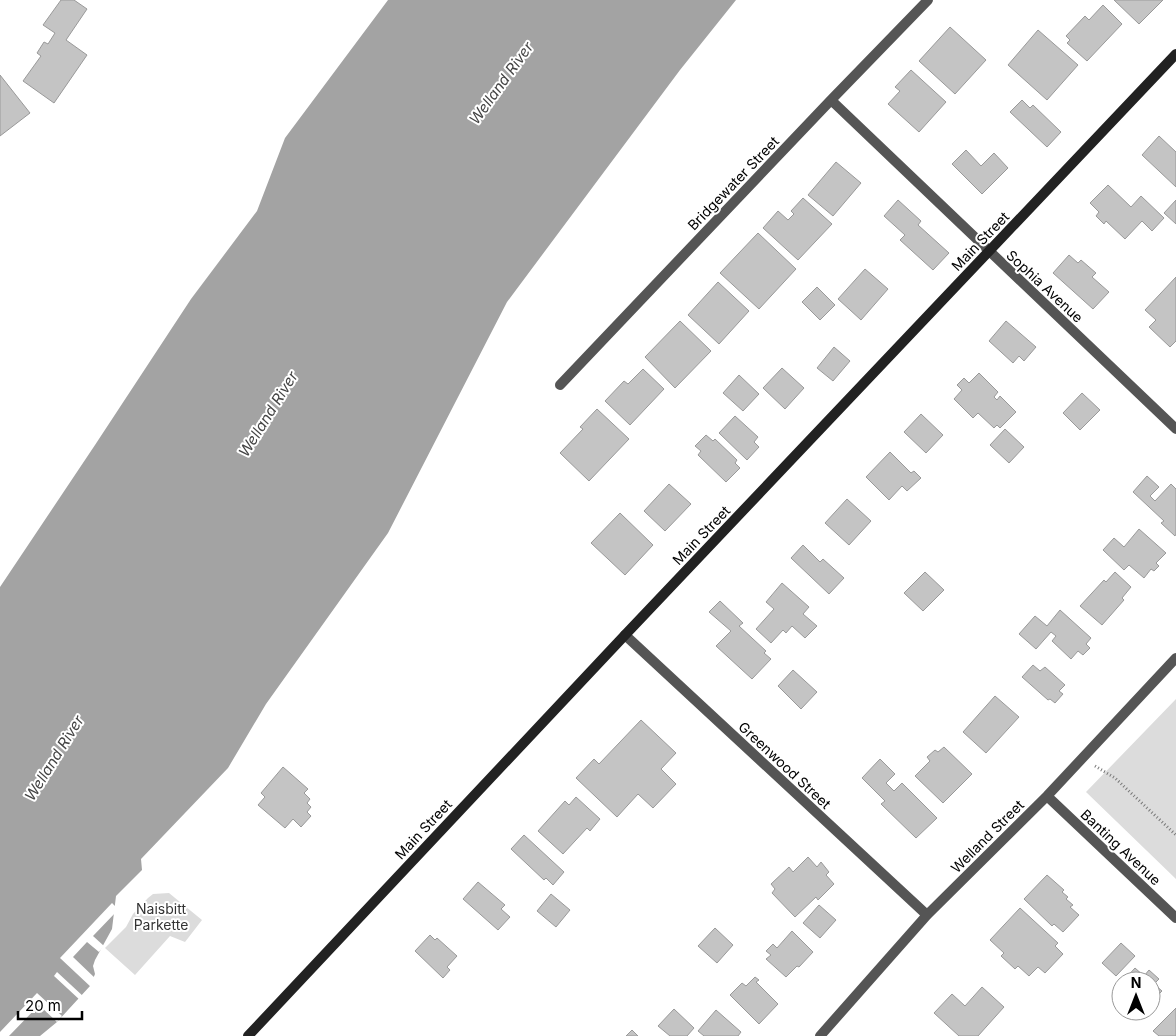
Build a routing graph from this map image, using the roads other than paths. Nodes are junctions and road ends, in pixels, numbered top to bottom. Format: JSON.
{"nodes":[{"id":1,"x":928,"y":0,"type":"edge"},
{"id":2,"x":1176,"y":54,"type":"edge"},
{"id":3,"x":831,"y":100,"type":"junction"},
{"id":4,"x":989,"y":252,"type":"junction"},
{"id":5,"x":560,"y":385,"type":"dead end"},
{"id":6,"x":1176,"y":428,"type":"edge"},
{"id":7,"x":625,"y":635,"type":"junction"},
{"id":8,"x":1176,"y":658,"type":"edge"},
{"id":9,"x":1047,"y":796,"type":"junction"},
{"id":10,"x":927,"y":915,"type":"junction"},
{"id":11,"x":1176,"y":918,"type":"edge"},
{"id":12,"x":248,"y":1036,"type":"edge"},
{"id":13,"x":820,"y":1036,"type":"edge"}],
"edges":[{"from":1,"to":3,"type":"street","name":"Bridgewater Street"},
{"from":2,"to":4,"type":"main road","name":"Main Street"},
{"from":3,"to":4,"type":"street","name":"Sophia Avenue"},
{"from":3,"to":5,"type":"street","name":"Bridgewater Street"},
{"from":4,"to":6,"type":"street","name":"Sophia Avenue"},
{"from":4,"to":7,"type":"main road","name":"Main Street"},
{"from":7,"to":10,"type":"street","name":"Greenwood Street"},
{"from":7,"to":12,"type":"main road","name":"Main Street"},
{"from":8,"to":9,"type":"street","name":"Welland Street"},
{"from":9,"to":10,"type":"street","name":"Welland Street"},
{"from":9,"to":11,"type":"street","name":"Banting Avenue"},
{"from":10,"to":13,"type":"street","name":"Welland Street"}]}
